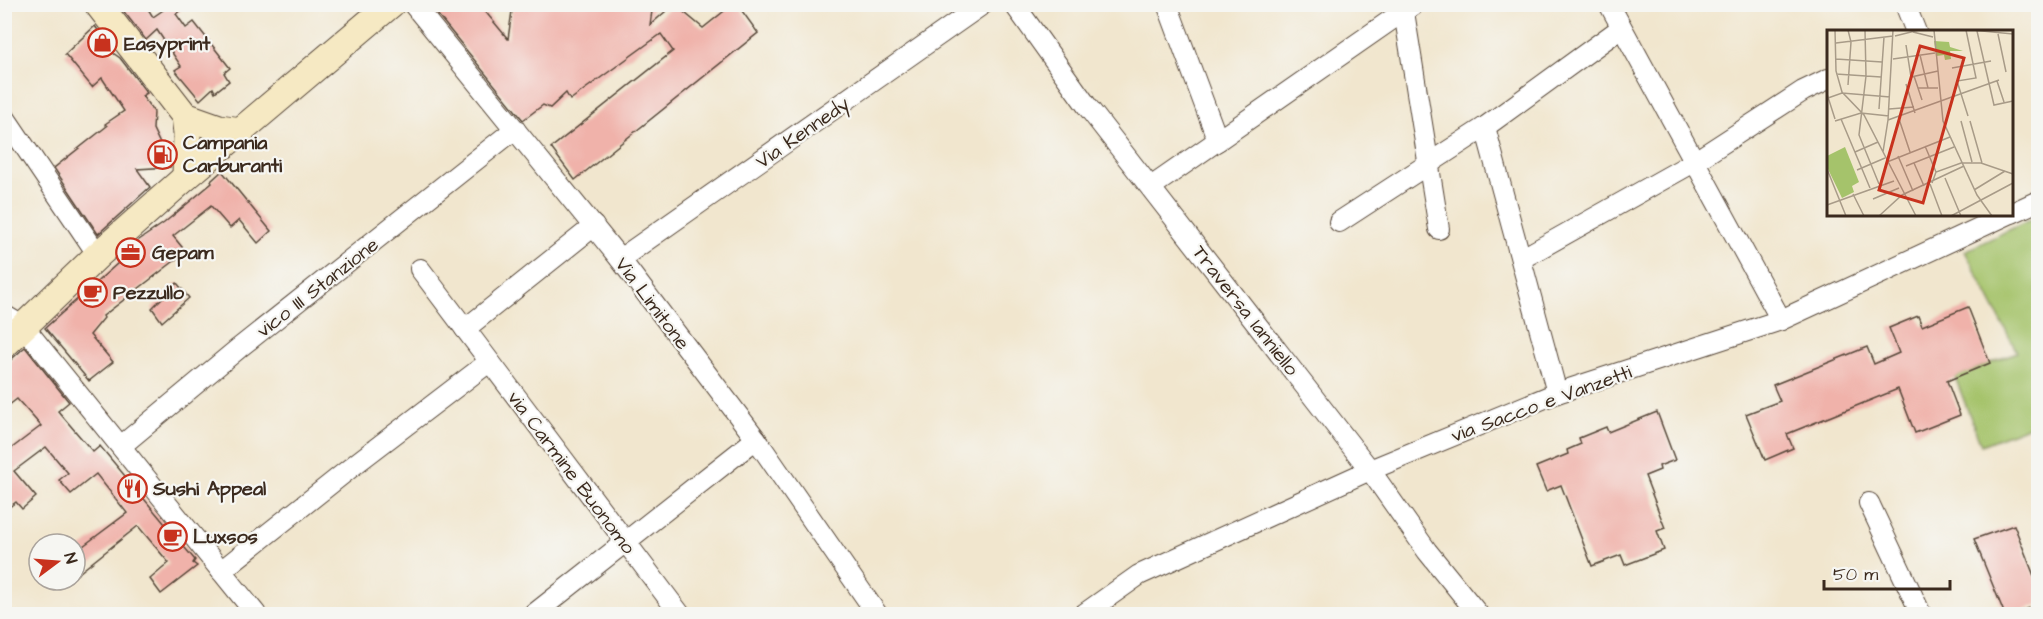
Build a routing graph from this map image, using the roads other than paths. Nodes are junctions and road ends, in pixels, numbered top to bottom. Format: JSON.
{"nodes":[{"id":1,"x":98,"y":4,"type":"edge"},
{"id":2,"x":391,"y":4,"type":"edge"},
{"id":3,"x":413,"y":4,"type":"edge"},
{"id":4,"x":983,"y":4,"type":"edge"},
{"id":5,"x":1014,"y":4,"type":"edge"},
{"id":6,"x":1167,"y":4,"type":"edge"},
{"id":7,"x":1609,"y":4,"type":"edge"},
{"id":8,"x":1905,"y":4,"type":"edge"},
{"id":9,"x":1409,"y":8,"type":"edge"},
{"id":10,"x":1622,"y":28,"type":"junction"},
{"id":11,"x":1915,"y":30,"type":"edge"},
{"id":12,"x":1827,"y":80,"type":"edge"},
{"id":13,"x":4,"y":116,"type":"edge"},
{"id":14,"x":186,"y":124,"type":"junction"},
{"id":15,"x":1485,"y":127,"type":"junction"},
{"id":16,"x":515,"y":129,"type":"junction"},
{"id":17,"x":1218,"y":141,"type":"junction"},
{"id":18,"x":227,"y":143,"type":"junction"},
{"id":19,"x":1694,"y":162,"type":"junction"},
{"id":20,"x":1429,"y":163,"type":"junction"},
{"id":21,"x":186,"y":177,"type":"junction"},
{"id":22,"x":1151,"y":187,"type":"junction"},
{"id":23,"x":2038,"y":201,"type":"edge"},
{"id":24,"x":2013,"y":212,"type":"edge"},
{"id":25,"x":2003,"y":216,"type":"edge"},
{"id":26,"x":1339,"y":222,"type":"dead end"},
{"id":27,"x":594,"y":226,"type":"junction"},
{"id":28,"x":1439,"y":229,"type":"dead end"},
{"id":29,"x":98,"y":255,"type":"junction"},
{"id":30,"x":1521,"y":258,"type":"junction"},
{"id":31,"x":620,"y":259,"type":"junction"},
{"id":32,"x":420,"y":269,"type":"dead end"},
{"id":33,"x":1780,"y":320,"type":"junction"},
{"id":34,"x":11,"y":329,"type":"edge"},
{"id":35,"x":465,"y":329,"type":"junction"},
{"id":36,"x":489,"y":362,"type":"junction"},
{"id":37,"x":1557,"y":393,"type":"junction"},
{"id":38,"x":756,"y":439,"type":"junction"},
{"id":39,"x":121,"y":446,"type":"junction"},
{"id":40,"x":1370,"y":470,"type":"junction"},
{"id":41,"x":1869,"y":503,"type":"dead end"},
{"id":42,"x":625,"y":543,"type":"junction"},
{"id":43,"x":221,"y":571,"type":"junction"},
{"id":44,"x":256,"y":615,"type":"edge"},
{"id":45,"x":534,"y":615,"type":"edge"},
{"id":46,"x":680,"y":615,"type":"edge"},
{"id":47,"x":877,"y":615,"type":"edge"},
{"id":48,"x":1084,"y":615,"type":"edge"},
{"id":49,"x":1478,"y":615,"type":"edge"},
{"id":50,"x":1922,"y":615,"type":"edge"}],
"edges":[{"from":1,"to":14,"type":"street"},
{"from":2,"to":18,"type":"street"},
{"from":3,"to":16,"type":"street","name":"Via Limitone"},
{"from":4,"to":31,"type":"street","name":"Via Kennedy"},
{"from":5,"to":22,"type":"street","name":"Traversa Ianniello"},
{"from":6,"to":17,"type":"street"},
{"from":7,"to":10,"type":"street"},
{"from":8,"to":11,"type":"street"},
{"from":9,"to":17,"type":"street"},
{"from":9,"to":20,"type":"street"},
{"from":10,"to":15,"type":"street"},
{"from":10,"to":19,"type":"street"},
{"from":12,"to":19,"type":"street"},
{"from":13,"to":29,"type":"street"},
{"from":14,"to":18,"type":"street"},
{"from":14,"to":18,"type":"street"},
{"from":14,"to":21,"type":"street"},
{"from":15,"to":20,"type":"street"},
{"from":15,"to":30,"type":"street"},
{"from":16,"to":27,"type":"street","name":"Via Limitone"},
{"from":16,"to":39,"type":"street","name":"vico III Stanzione"},
{"from":17,"to":22,"type":"street"},
{"from":18,"to":21,"type":"street"},
{"from":19,"to":30,"type":"street"},
{"from":19,"to":33,"type":"street"},
{"from":20,"to":26,"type":"street"},
{"from":20,"to":28,"type":"street"},
{"from":21,"to":29,"type":"street"},
{"from":22,"to":40,"type":"street","name":"Traversa Ianniello"},
{"from":23,"to":24,"type":"street","name":"via Sacco e Vanzetti"},
{"from":25,"to":33,"type":"street","name":"via Sacco e Vanzetti"},
{"from":27,"to":31,"type":"street","name":"Via Limitone"},
{"from":27,"to":35,"type":"street"},
{"from":29,"to":34,"type":"street"},
{"from":30,"to":37,"type":"street"},
{"from":31,"to":38,"type":"street","name":"Via Limitone"},
{"from":32,"to":35,"type":"street","name":"via Carmine Buonomo"},
{"from":33,"to":37,"type":"street","name":"via Sacco e Vanzetti"},
{"from":34,"to":39,"type":"street"},
{"from":35,"to":36,"type":"street","name":"via Carmine Buonomo"},
{"from":36,"to":42,"type":"street","name":"via Carmine Buonomo"},
{"from":36,"to":43,"type":"street"},
{"from":37,"to":40,"type":"street","name":"via Sacco e Vanzetti"},
{"from":38,"to":42,"type":"street"},
{"from":38,"to":47,"type":"street","name":"Via Limitone"},
{"from":39,"to":43,"type":"street"},
{"from":40,"to":48,"type":"street","name":"via Sacco e Vanzetti"},
{"from":40,"to":49,"type":"street","name":"Traversa Ianniello"},
{"from":41,"to":50,"type":"street"},
{"from":42,"to":45,"type":"street"},
{"from":42,"to":46,"type":"street","name":"via Carmine Buonomo"},
{"from":43,"to":44,"type":"street"}]}
